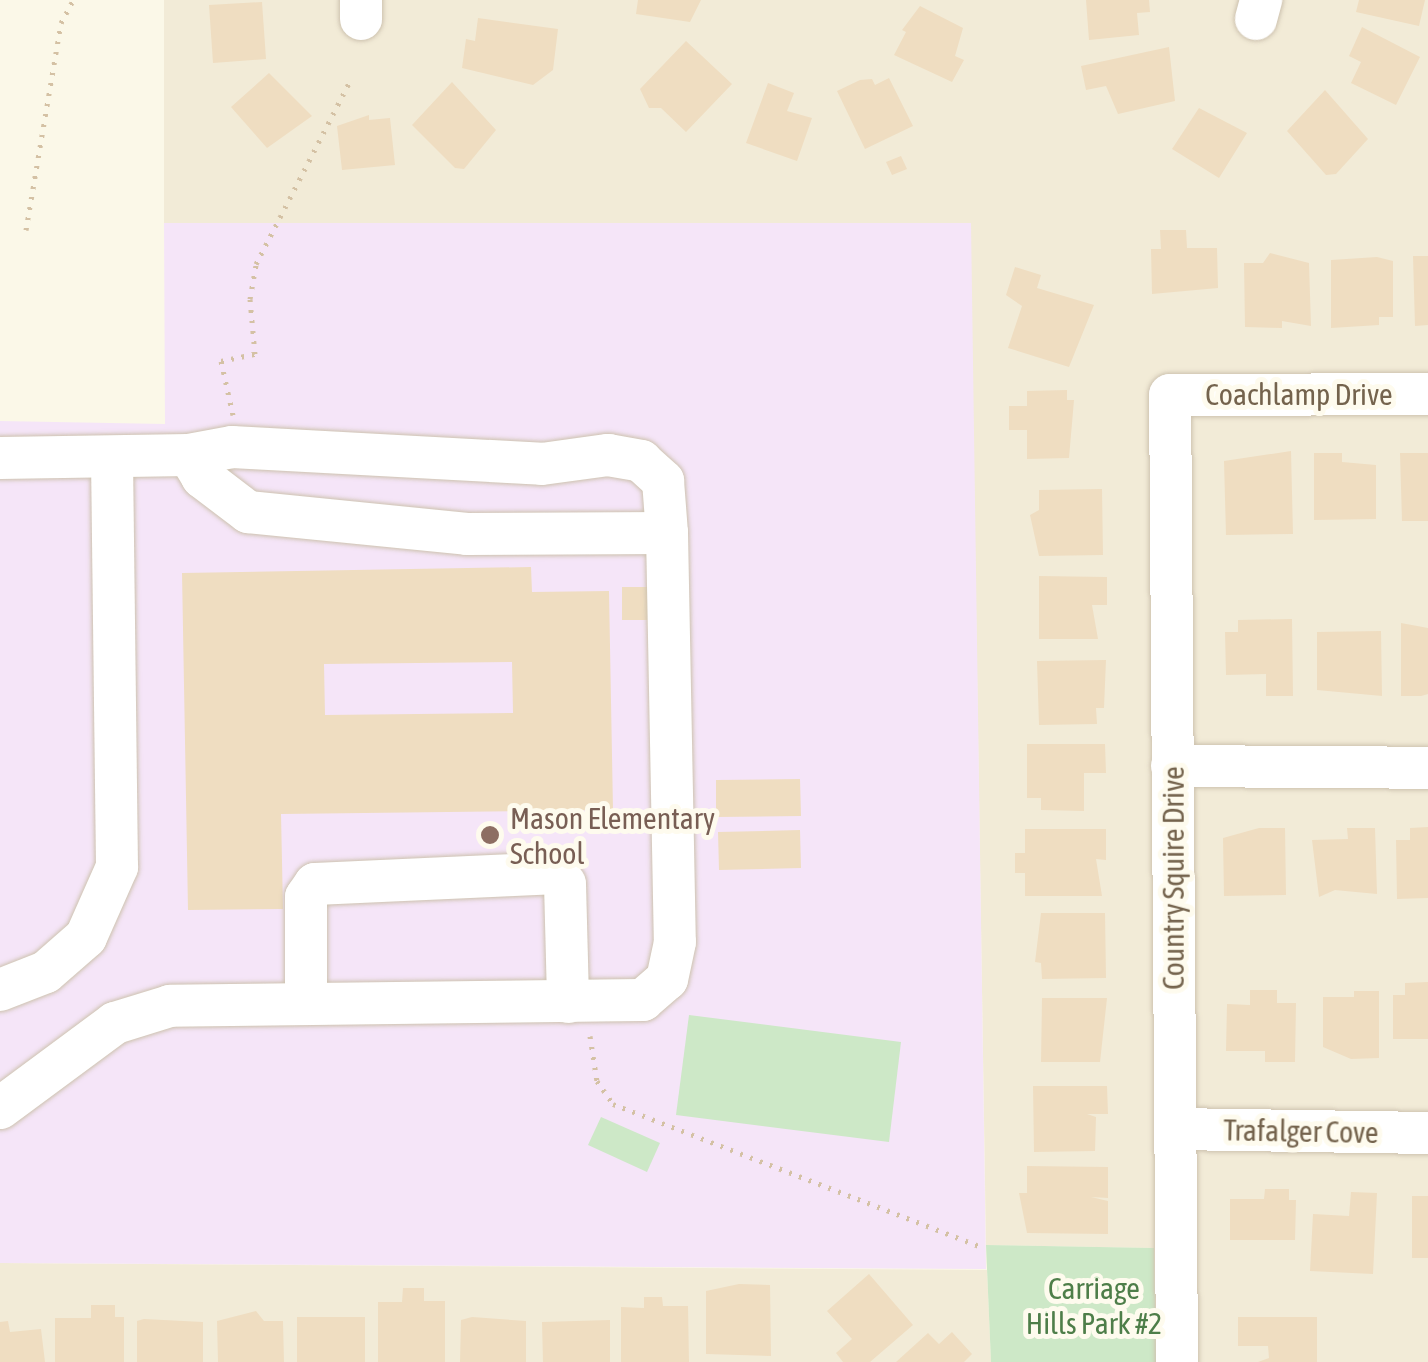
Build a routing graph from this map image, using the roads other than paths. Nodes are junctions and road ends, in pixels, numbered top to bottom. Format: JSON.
{"nodes":[{"id":1,"x":1428,"y":394,"type":"edge"},
{"id":2,"x":1170,"y":395,"type":"joint"},
{"id":3,"x":189,"y":455,"type":"junction"},
{"id":4,"x":112,"y":457,"type":"junction"},
{"id":5,"x":0,"y":458,"type":"edge"},
{"id":6,"x":667,"y":532,"type":"junction"},
{"id":7,"x":1172,"y":766,"type":"junction"},
{"id":8,"x":1428,"y":768,"type":"edge"},
{"id":9,"x":0,"y":990,"type":"edge"},
{"id":10,"x":306,"y":1002,"type":"junction"},
{"id":11,"x":580,"y":1002,"type":"junction"},
{"id":12,"x":0,"y":1108,"type":"edge"},
{"id":13,"x":1174,"y":1129,"type":"junction"},
{"id":14,"x":1428,"y":1133,"type":"edge"},
{"id":15,"x":1177,"y":1362,"type":"edge"}],
"edges":[{"from":1,"to":2,"type":"street","name":"Coachlamp Drive"},
{"from":2,"to":7,"type":"street","name":"Country Squire Drive"},
{"from":3,"to":4,"type":"street"},
{"from":3,"to":6,"type":"street"},
{"from":3,"to":6,"type":"street"},
{"from":4,"to":5,"type":"street"},
{"from":4,"to":9,"type":"street"},
{"from":6,"to":11,"type":"street"},
{"from":7,"to":8,"type":"street"},
{"from":7,"to":13,"type":"street","name":"Country Squire Drive"},
{"from":10,"to":11,"type":"street"},
{"from":10,"to":11,"type":"street"},
{"from":10,"to":12,"type":"street"},
{"from":13,"to":14,"type":"street","name":"Trafalger Cove"},
{"from":13,"to":15,"type":"street","name":"Country Squire Drive"}]}
